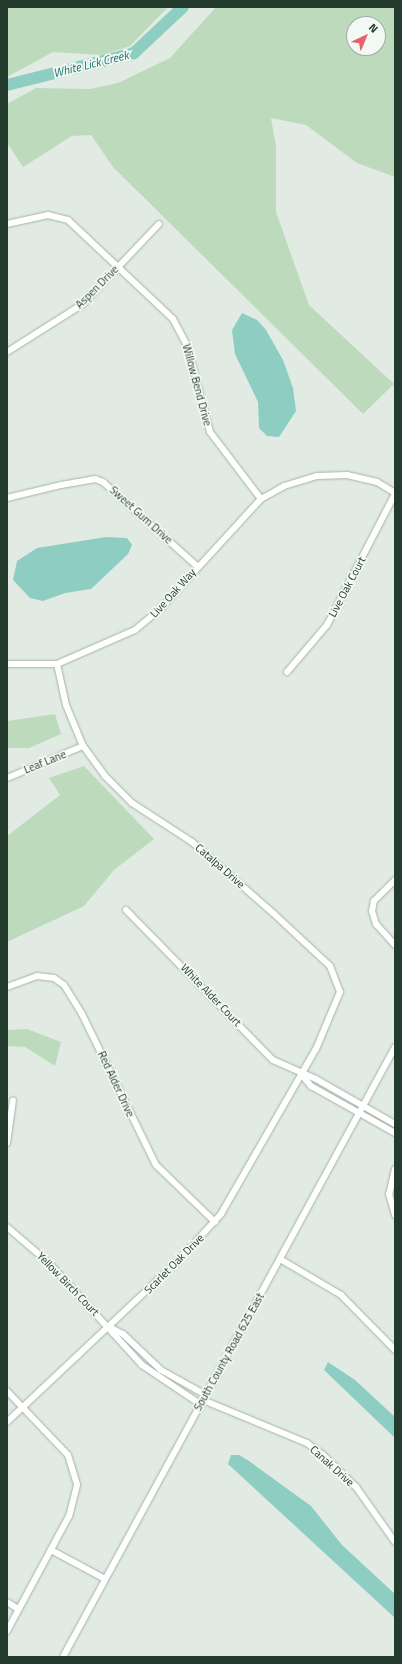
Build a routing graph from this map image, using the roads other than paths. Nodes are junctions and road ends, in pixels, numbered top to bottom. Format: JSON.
{"nodes":[{"id":1,"x":7,"y":224,"type":"edge"},
{"id":2,"x":158,"y":224,"type":"dead end"},
{"id":3,"x":118,"y":266,"type":"junction"},
{"id":4,"x":7,"y":352,"type":"edge"},
{"id":5,"x":395,"y":493,"type":"edge"},
{"id":6,"x":7,"y":498,"type":"edge"},
{"id":7,"x":261,"y":499,"type":"junction"},
{"id":8,"x":197,"y":566,"type":"junction"},
{"id":9,"x":7,"y":664,"type":"edge"},
{"id":10,"x":56,"y":664,"type":"junction"},
{"id":11,"x":287,"y":672,"type":"dead end"},
{"id":12,"x":83,"y":746,"type":"junction"},
{"id":13,"x":7,"y":778,"type":"edge"},
{"id":14,"x":395,"y":880,"type":"edge"},
{"id":15,"x":126,"y":910,"type":"dead end"},
{"id":16,"x":395,"y":945,"type":"edge"},
{"id":17,"x":7,"y":987,"type":"edge"},
{"id":18,"x":395,"y":1047,"type":"edge"},
{"id":19,"x":300,"y":1074,"type":"junction"},
{"id":20,"x":13,"y":1100,"type":"dead end"},
{"id":21,"x":362,"y":1106,"type":"junction"},
{"id":22,"x":358,"y":1114,"type":"junction"},
{"id":23,"x":395,"y":1124,"type":"edge"},
{"id":24,"x":395,"y":1134,"type":"edge"},
{"id":25,"x":7,"y":1143,"type":"edge"},
{"id":26,"x":395,"y":1169,"type":"edge"},
{"id":27,"x":395,"y":1215,"type":"edge"},
{"id":28,"x":215,"y":1222,"type":"junction"},
{"id":29,"x":7,"y":1227,"type":"edge"},
{"id":30,"x":280,"y":1259,"type":"junction"},
{"id":31,"x":110,"y":1327,"type":"junction"},
{"id":32,"x":395,"y":1350,"type":"edge"},
{"id":33,"x":7,"y":1391,"type":"edge"},
{"id":34,"x":203,"y":1400,"type":"junction"},
{"id":35,"x":23,"y":1407,"type":"junction"},
{"id":36,"x":7,"y":1422,"type":"edge"},
{"id":37,"x":395,"y":1542,"type":"edge"},
{"id":38,"x":51,"y":1550,"type":"junction"},
{"id":39,"x":105,"y":1579,"type":"junction"},
{"id":40,"x":7,"y":1602,"type":"edge"},
{"id":41,"x":18,"y":1609,"type":"junction"},
{"id":42,"x":7,"y":1631,"type":"edge"},
{"id":43,"x":63,"y":1657,"type":"edge"}],
"edges":[{"from":1,"to":3,"type":"street","name":"Willow Bend Drive"},
{"from":2,"to":3,"type":"street","name":"Aspen Drive"},
{"from":3,"to":4,"type":"street","name":"Aspen Drive"},
{"from":3,"to":7,"type":"street","name":"Willow Bend Drive"},
{"from":5,"to":7,"type":"street"},
{"from":5,"to":11,"type":"street","name":"Live Oak Court"},
{"from":6,"to":8,"type":"street","name":"Sweet Gum Drive"},
{"from":7,"to":8,"type":"street","name":"Live Oak Way"},
{"from":8,"to":10,"type":"street","name":"Live Oak Way"},
{"from":9,"to":10,"type":"street"},
{"from":10,"to":12,"type":"street","name":"Catalpa Drive"},
{"from":12,"to":13,"type":"street","name":"Leaf Lane"},
{"from":12,"to":19,"type":"street","name":"Catalpa Drive"},
{"from":14,"to":16,"type":"street"},
{"from":15,"to":19,"type":"street","name":"White Alder Court"},
{"from":17,"to":28,"type":"street","name":"Red Alder Drive"},
{"from":18,"to":21,"type":"street","name":"South County Road 625 East"},
{"from":19,"to":21,"type":"street","name":"White Alder Court"},
{"from":19,"to":22,"type":"street","name":"White Alder Court"},
{"from":19,"to":28,"type":"street","name":"Scarlet Oak Drive"},
{"from":20,"to":25,"type":"street"},
{"from":21,"to":22,"type":"street","name":"South County Road 625 East"},
{"from":21,"to":23,"type":"street","name":"White Alder Court"},
{"from":22,"to":24,"type":"street","name":"White Alder Court"},
{"from":22,"to":30,"type":"street","name":"South County Road 625 East"},
{"from":26,"to":27,"type":"street"},
{"from":28,"to":31,"type":"street","name":"Scarlet Oak Drive"},
{"from":29,"to":31,"type":"street","name":"Yellow Birch Court"},
{"from":30,"to":32,"type":"street"},
{"from":30,"to":34,"type":"street","name":"South County Road 625 East"},
{"from":31,"to":34,"type":"street","name":"Yellow Birch Court"},
{"from":31,"to":34,"type":"street","name":"Yellow Birch Court"},
{"from":31,"to":35,"type":"street","name":"Scarlet Oak Drive"},
{"from":33,"to":35,"type":"street"},
{"from":34,"to":37,"type":"street","name":"Canak Drive"},
{"from":34,"to":39,"type":"street","name":"South County Road 625 East"},
{"from":35,"to":36,"type":"street","name":"Scarlet Oak Drive"},
{"from":35,"to":38,"type":"street"},
{"from":38,"to":39,"type":"street"},
{"from":38,"to":41,"type":"street"},
{"from":39,"to":43,"type":"street","name":"South County Road 625 East"},
{"from":40,"to":41,"type":"street"},
{"from":41,"to":42,"type":"street"}]}
